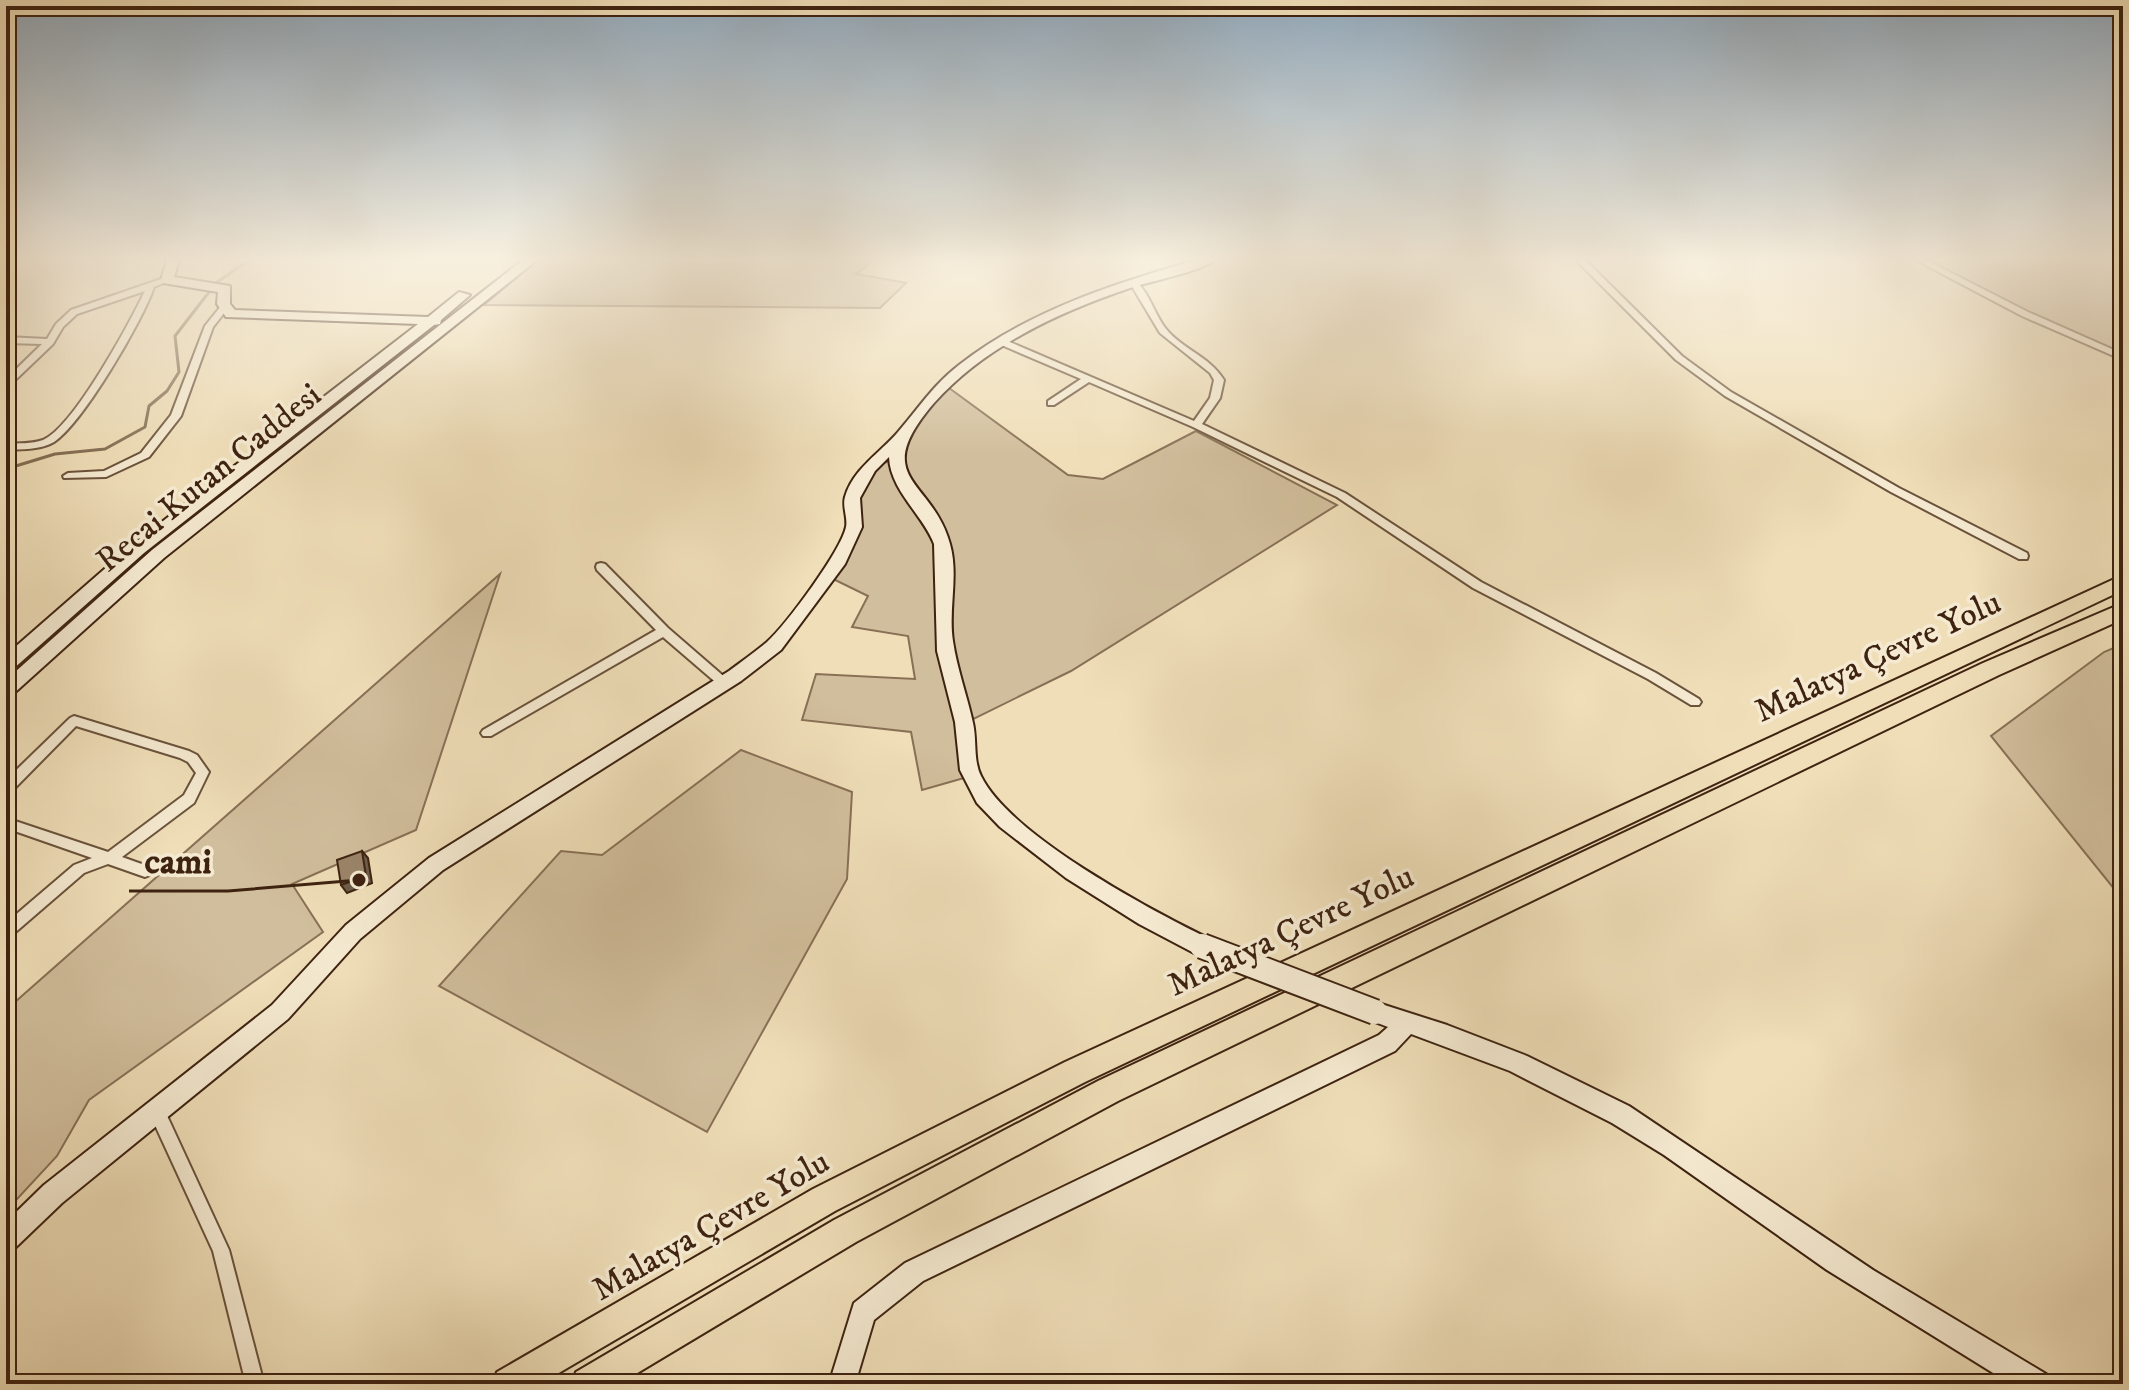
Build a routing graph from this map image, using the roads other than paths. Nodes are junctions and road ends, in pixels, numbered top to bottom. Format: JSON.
{"nodes":[{"id":1,"x":60,"y":325,"type":"edge"},
{"id":2,"x":132,"y":325,"type":"edge"},
{"id":3,"x":210,"y":325,"type":"edge"},
{"id":4,"x":424,"y":325,"type":"edge"},
{"id":5,"x":445,"y":325,"type":"edge"},
{"id":6,"x":1032,"y":325,"type":"edge"},
{"id":7,"x":1161,"y":325,"type":"edge"},
{"id":8,"x":1646,"y":325,"type":"edge"},
{"id":9,"x":2050,"y":325,"type":"edge"},
{"id":10,"x":6,"y":340,"type":"edge"},
{"id":11,"x":50,"y":342,"type":"junction"},
{"id":12,"x":1002,"y":342,"type":"junction"},
{"id":13,"x":2123,"y":357,"type":"edge"},
{"id":14,"x":1086,"y":380,"type":"junction"},
{"id":15,"x":6,"y":384,"type":"edge"},
{"id":16,"x":1051,"y":403,"type":"dead end"},
{"id":17,"x":1196,"y":425,"type":"junction"},
{"id":18,"x":900,"y":439,"type":"junction"},
{"id":19,"x":6,"y":447,"type":"edge"},
{"id":20,"x":68,"y":476,"type":"dead end"},
{"id":21,"x":2023,"y":556,"type":"dead end"},
{"id":22,"x":601,"y":567,"type":"dead end"},
{"id":23,"x":2123,"y":582,"type":"edge"},
{"id":24,"x":2123,"y":610,"type":"edge"},
{"id":25,"x":664,"y":631,"type":"junction"},
{"id":26,"x":6,"y":665,"type":"edge"},
{"id":27,"x":724,"y":683,"type":"junction"},
{"id":28,"x":6,"y":690,"type":"edge"},
{"id":29,"x":1695,"y":702,"type":"dead end"},
{"id":30,"x":487,"y":733,"type":"dead end"},
{"id":31,"x":6,"y":788,"type":"edge"},
{"id":32,"x":6,"y":823,"type":"edge"},
{"id":33,"x":112,"y":857,"type":"junction"},
{"id":34,"x":145,"y":871,"type":"dead end"},
{"id":35,"x":6,"y":932,"type":"edge"},
{"id":36,"x":1408,"y":1022,"type":"junction"},
{"id":37,"x":157,"y":1112,"type":"junction"},
{"id":38,"x":6,"y":1239,"type":"edge"},
{"id":39,"x":255,"y":1384,"type":"edge"},
{"id":40,"x":509,"y":1384,"type":"edge"},
{"id":41,"x":588,"y":1384,"type":"edge"},
{"id":42,"x":842,"y":1384,"type":"edge"},
{"id":43,"x":2036,"y":1384,"type":"edge"}],
"edges":[{"from":1,"to":11,"type":"street"},
{"from":2,"to":19,"type":"street"},
{"from":3,"to":20,"type":"street"},
{"from":4,"to":26,"type":"street","name":"Recai Kutan Caddesi"},
{"from":5,"to":28,"type":"street","name":"Recai Kutan Caddesi"},
{"from":6,"to":12,"type":"street"},
{"from":7,"to":17,"type":"street"},
{"from":8,"to":21,"type":"street"},
{"from":9,"to":13,"type":"street"},
{"from":10,"to":11,"type":"street"},
{"from":11,"to":15,"type":"street"},
{"from":12,"to":14,"type":"street"},
{"from":12,"to":18,"type":"street"},
{"from":14,"to":16,"type":"street"},
{"from":14,"to":17,"type":"street"},
{"from":17,"to":29,"type":"street"},
{"from":18,"to":27,"type":"street"},
{"from":18,"to":36,"type":"street","bridge":true},
{"from":22,"to":25,"type":"street"},
{"from":23,"to":40,"type":"highway","name":"Malatya Çevre Yolu"},
{"from":24,"to":41,"type":"highway","name":"Malatya Çevre Yolu"},
{"from":25,"to":27,"type":"street"},
{"from":25,"to":30,"type":"street"},
{"from":27,"to":37,"type":"street"},
{"from":31,"to":33,"type":"street"},
{"from":32,"to":33,"type":"street"},
{"from":33,"to":34,"type":"street"},
{"from":33,"to":35,"type":"street"},
{"from":36,"to":42,"type":"street"},
{"from":36,"to":43,"type":"street"},
{"from":37,"to":38,"type":"street"},
{"from":37,"to":39,"type":"street"}]}
